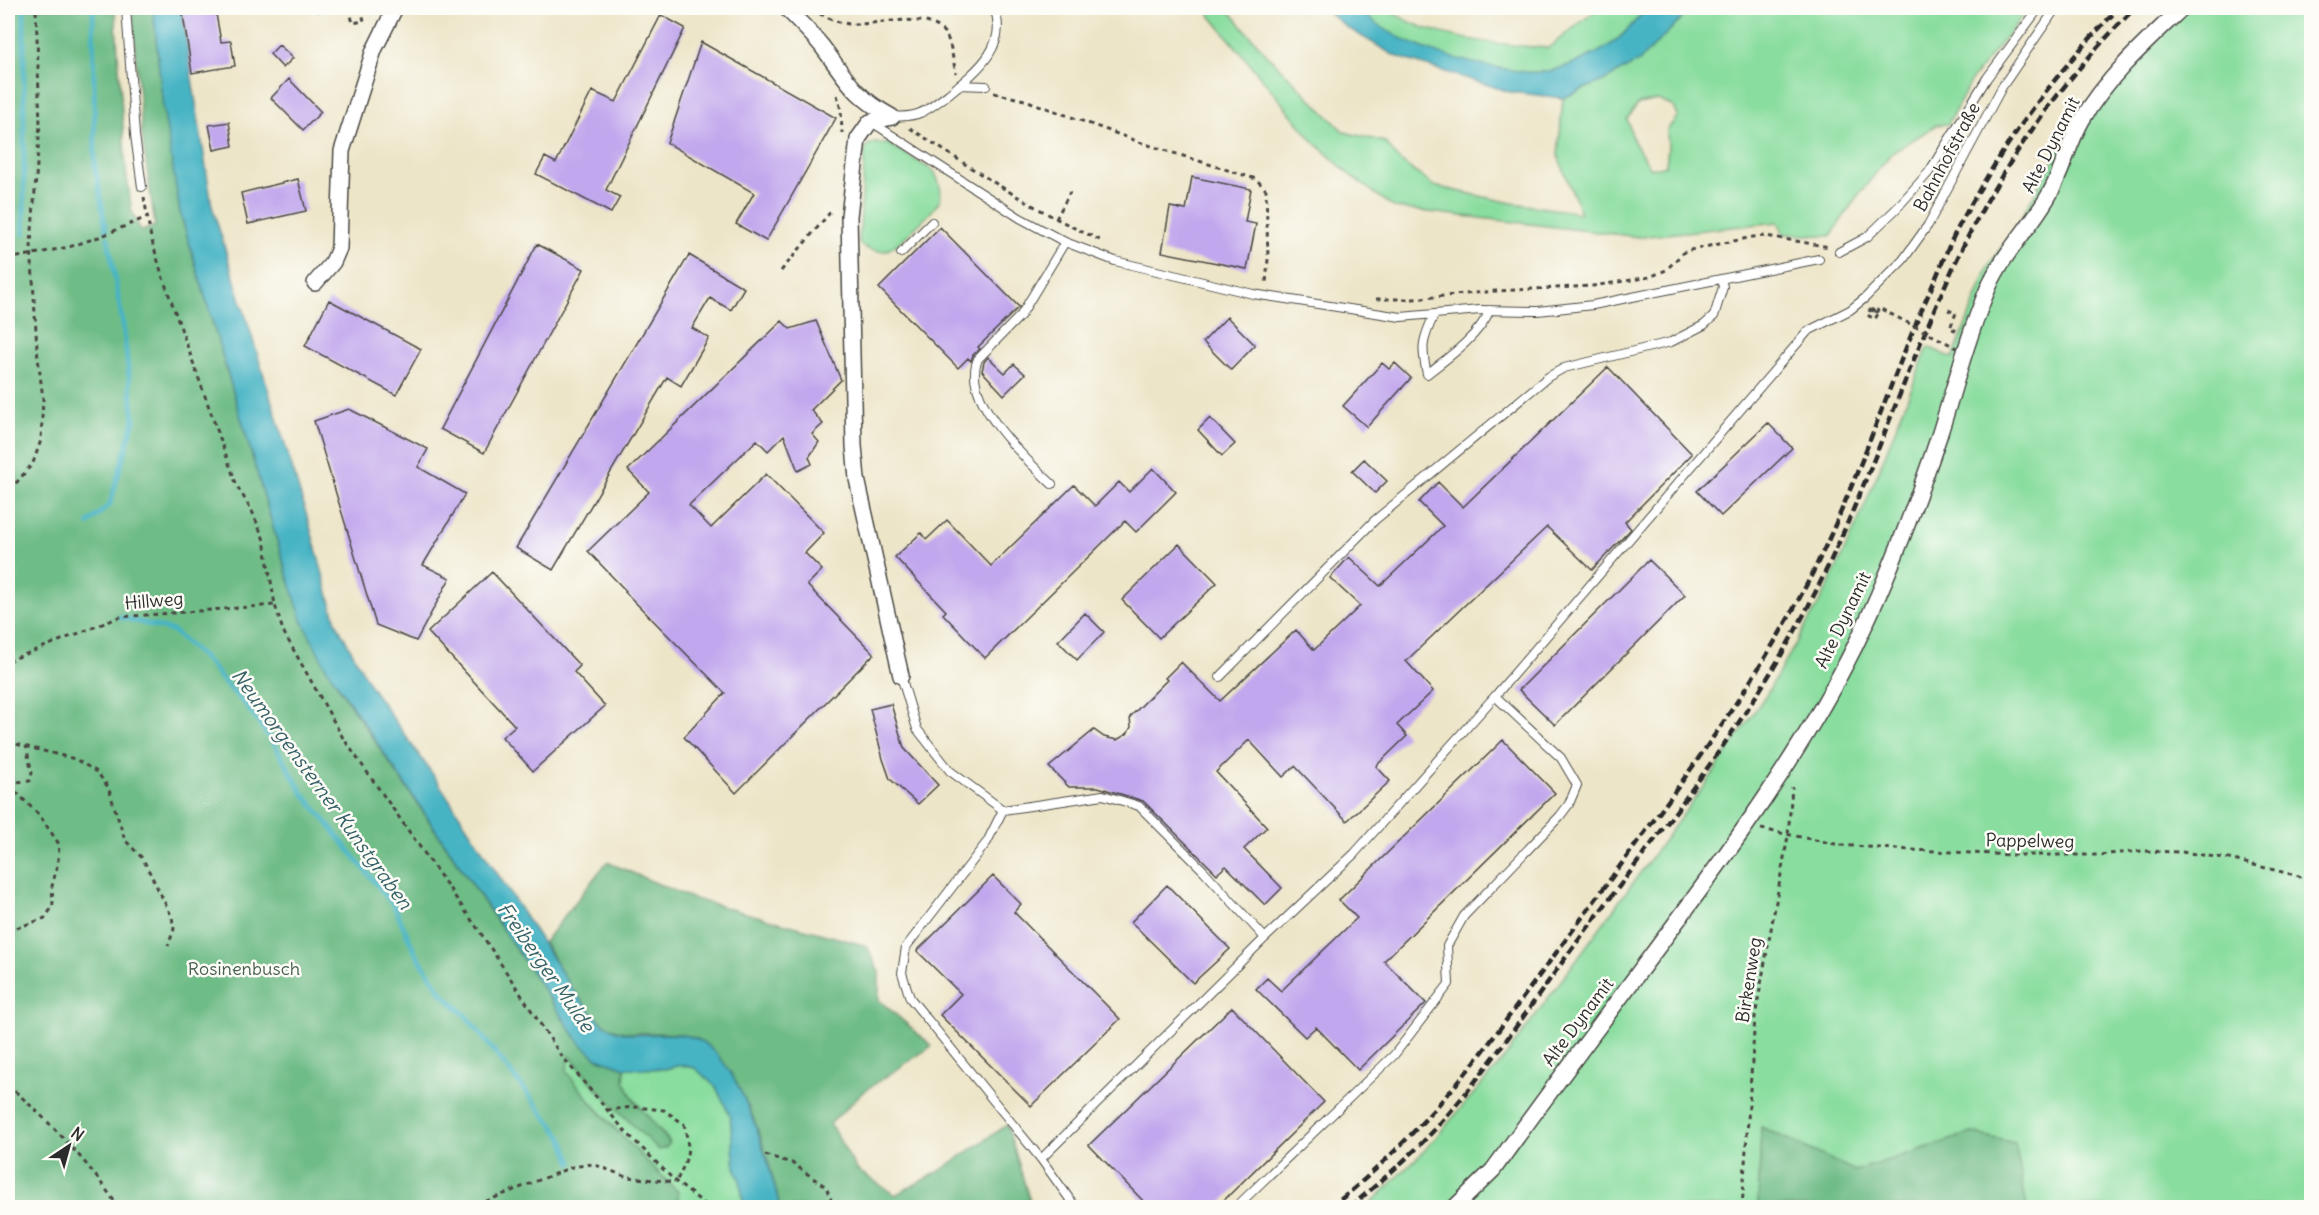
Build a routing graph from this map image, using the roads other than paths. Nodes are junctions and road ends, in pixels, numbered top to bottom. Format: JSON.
{"nodes":[{"id":1,"x":126,"y":8,"type":"edge"},
{"id":2,"x":395,"y":8,"type":"edge"},
{"id":3,"x":786,"y":8,"type":"edge"},
{"id":4,"x":994,"y":8,"type":"edge"},
{"id":5,"x":2039,"y":8,"type":"edge"},
{"id":6,"x":2056,"y":8,"type":"edge"},
{"id":7,"x":2182,"y":8,"type":"edge"},
{"id":8,"x":959,"y":85,"type":"junction"},
{"id":9,"x":986,"y":86,"type":"road end"},
{"id":10,"x":892,"y":117,"type":"junction"},
{"id":11,"x":870,"y":122,"type":"junction"},
{"id":12,"x":142,"y":186,"type":"road end"},
{"id":13,"x":932,"y":222,"type":"dead end"},
{"id":14,"x":1065,"y":242,"type":"junction"},
{"id":15,"x":1839,"y":252,"type":"road end"},
{"id":16,"x":901,"y":253,"type":"dead end"},
{"id":17,"x":1819,"y":259,"type":"dead end"},
{"id":18,"x":1721,"y":279,"type":"junction"},
{"id":19,"x":315,"y":283,"type":"dead end"},
{"id":20,"x":1490,"y":310,"type":"junction"},
{"id":21,"x":1434,"y":315,"type":"junction"},
{"id":22,"x":1052,"y":484,"type":"dead end"},
{"id":23,"x":901,"y":676,"type":"joint"},
{"id":24,"x":1220,"y":677,"type":"dead end"},
{"id":25,"x":1495,"y":696,"type":"junction"},
{"id":26,"x":1003,"y":810,"type":"junction"},
{"id":27,"x":1264,"y":938,"type":"junction"},
{"id":28,"x":1041,"y":1159,"type":"junction"},
{"id":29,"x":1076,"y":1208,"type":"edge"},
{"id":30,"x":1235,"y":1208,"type":"edge"},
{"id":31,"x":1455,"y":1208,"type":"edge"}],
"edges":[{"from":1,"to":12,"type":"lane"},
{"from":2,"to":19,"type":"street"},
{"from":3,"to":10,"type":"street"},
{"from":4,"to":8,"type":"lane"},
{"from":5,"to":15,"type":"lane"},
{"from":6,"to":25,"type":"lane","name":"Bahnhofstraße"},
{"from":7,"to":31,"type":"street","name":"Alte Dynamit"},
{"from":8,"to":9,"type":"lane"},
{"from":8,"to":10,"type":"lane"},
{"from":10,"to":11,"type":"street"},
{"from":11,"to":14,"type":"lane"},
{"from":11,"to":23,"type":"street"},
{"from":13,"to":16,"type":"lane"},
{"from":14,"to":21,"type":"lane"},
{"from":14,"to":22,"type":"lane"},
{"from":17,"to":18,"type":"lane"},
{"from":18,"to":20,"type":"lane"},
{"from":18,"to":24,"type":"lane"},
{"from":20,"to":21,"type":"lane"},
{"from":20,"to":21,"type":"lane"},
{"from":23,"to":26,"type":"lane"},
{"from":25,"to":27,"type":"lane","name":"Bahnhofstraße"},
{"from":25,"to":30,"type":"lane"},
{"from":26,"to":27,"type":"lane"},
{"from":26,"to":28,"type":"lane"},
{"from":27,"to":28,"type":"lane","name":"Bahnhofstraße"},
{"from":28,"to":29,"type":"lane"}]}
